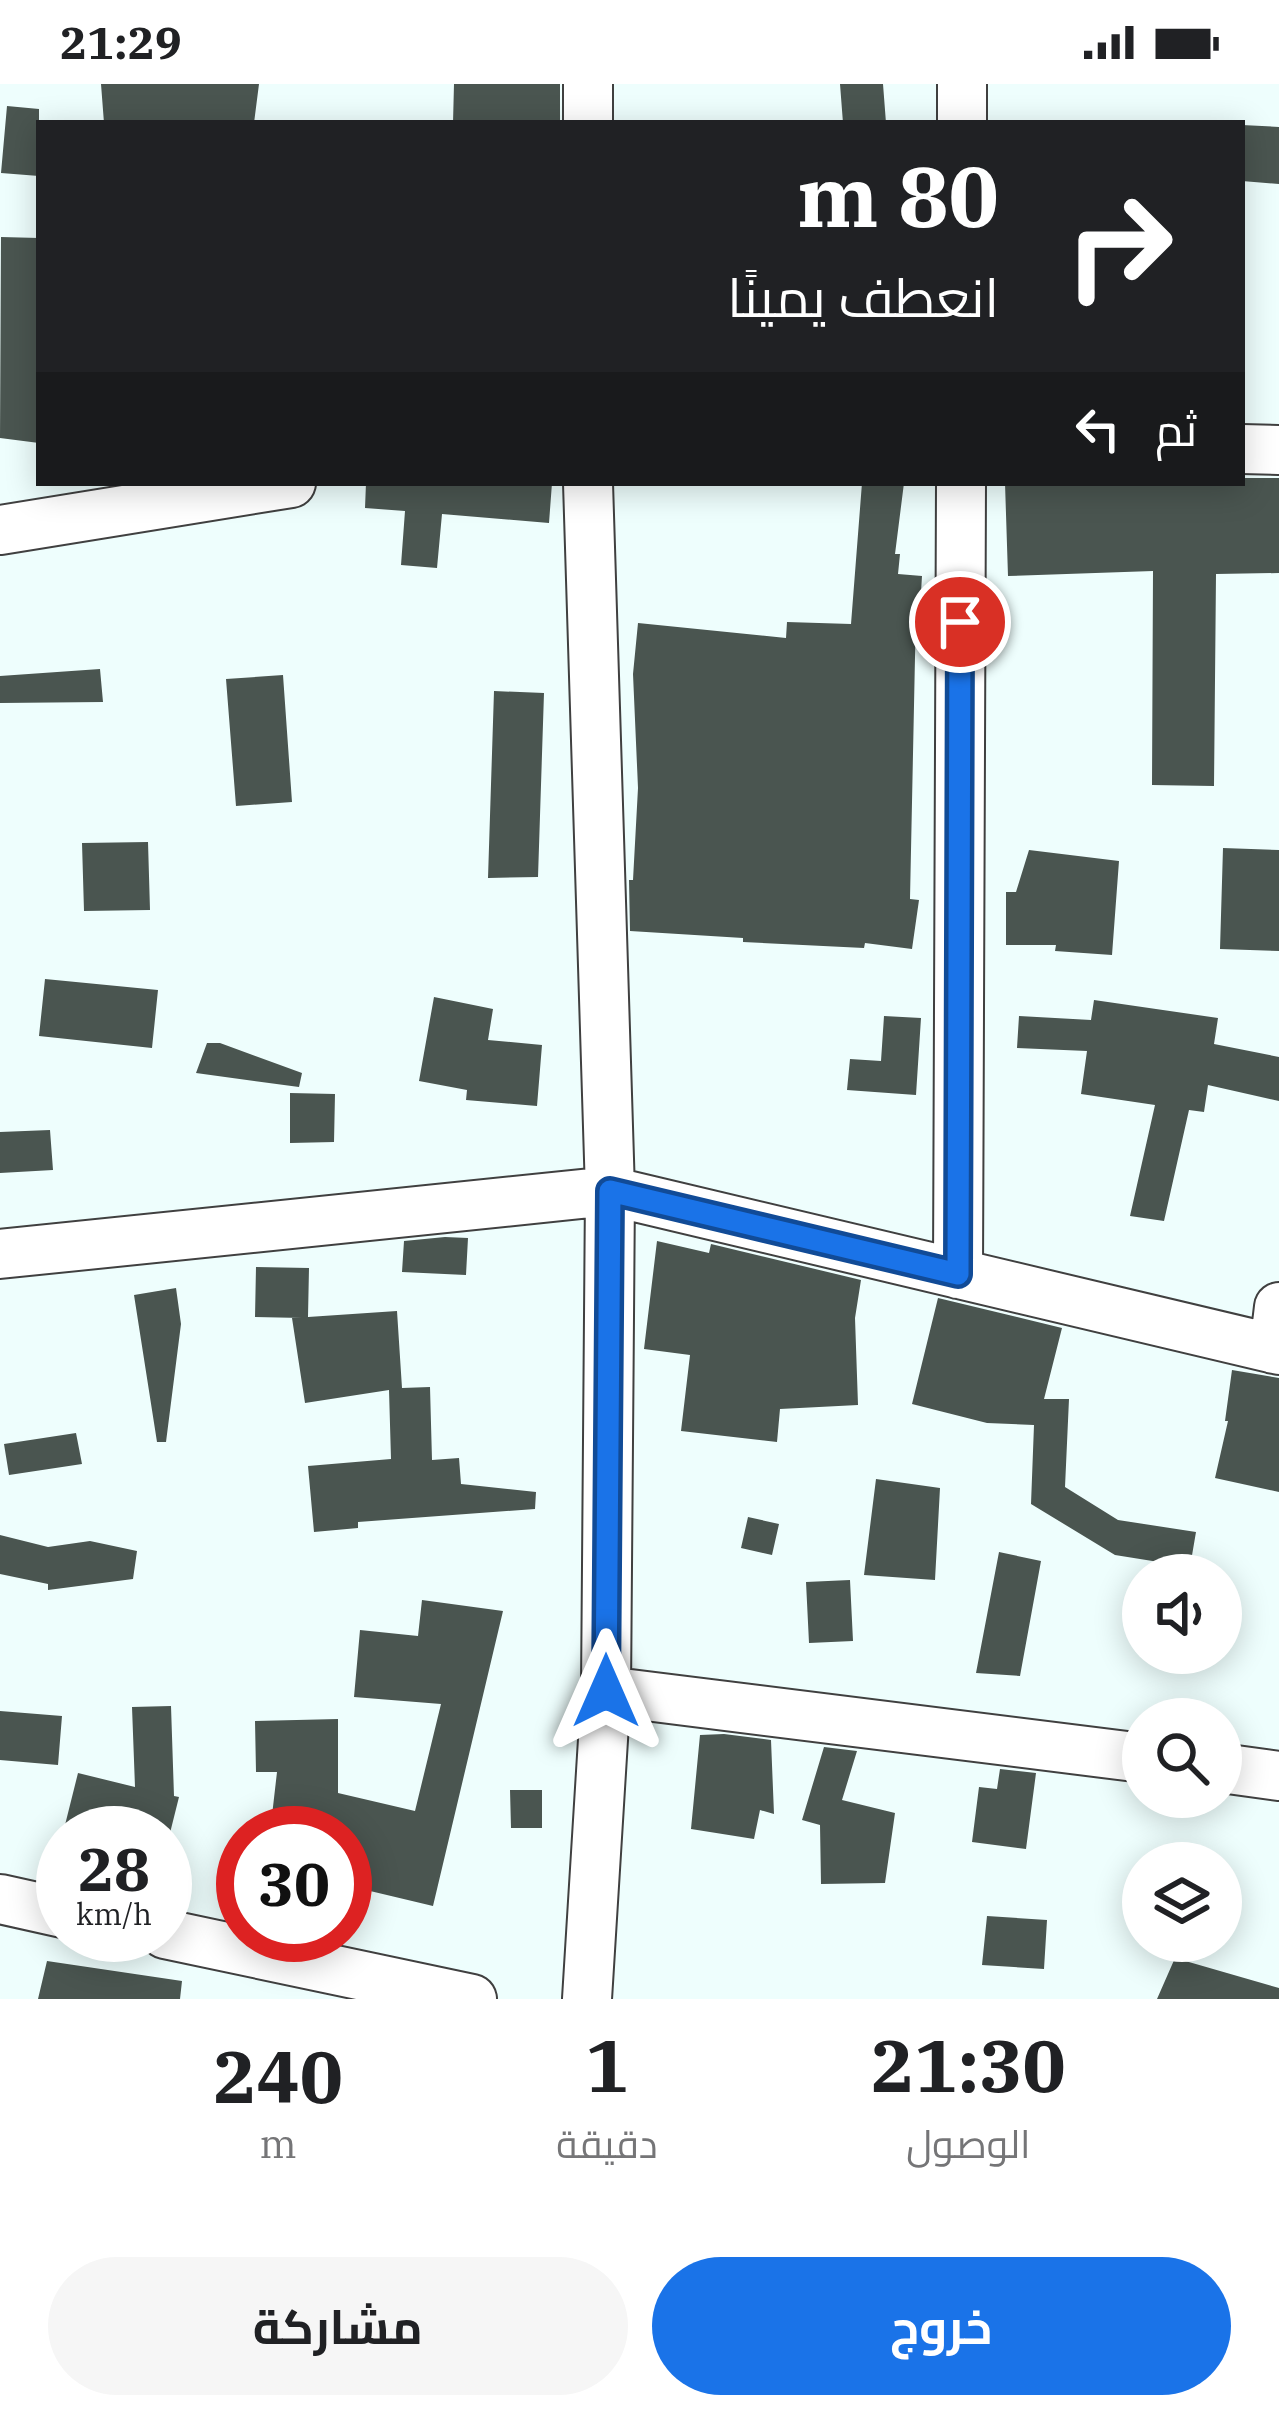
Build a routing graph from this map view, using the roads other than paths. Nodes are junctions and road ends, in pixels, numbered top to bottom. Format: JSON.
{"nodes":[{"id":1,"x":589,"y":84,"type":"edge"},
{"id":2,"x":962,"y":84,"type":"edge"},
{"id":3,"x":588,"y":120,"type":"edge"},
{"id":4,"x":962,"y":120,"type":"edge"},
{"id":5,"x":1245,"y":449,"type":"edge"},
{"id":6,"x":1279,"y":450,"type":"edge"},
{"id":7,"x":273,"y":486,"type":"edge"},
{"id":8,"x":588,"y":486,"type":"edge"},
{"id":9,"x":961,"y":486,"type":"edge"},
{"id":10,"x":0,"y":530,"type":"edge"},
{"id":11,"x":610,"y":1191,"type":"junction"},
{"id":12,"x":0,"y":1254,"type":"edge"},
{"id":13,"x":958,"y":1274,"type":"junction"},
{"id":14,"x":1277,"y":1335,"type":"edge"},
{"id":15,"x":606,"y":1691,"type":"junction"},
{"id":16,"x":1122,"y":1755,"type":"edge"},
{"id":17,"x":1242,"y":1771,"type":"edge"},
{"id":18,"x":1279,"y":1776,"type":"edge"},
{"id":19,"x":0,"y":1899,"type":"edge"},
{"id":20,"x":36,"y":1906,"type":"edge"},
{"id":21,"x":192,"y":1940,"type":"edge"},
{"id":22,"x":472,"y":1999,"type":"edge"},
{"id":23,"x":587,"y":1999,"type":"edge"}],
"edges":[{"from":1,"to":3,"type":"street"},
{"from":2,"to":4,"type":"street"},
{"from":5,"to":6,"type":"street"},
{"from":7,"to":10,"type":"street"},
{"from":8,"to":11,"type":"street"},
{"from":9,"to":13,"type":"street"},
{"from":11,"to":12,"type":"street"},
{"from":11,"to":13,"type":"street"},
{"from":11,"to":15,"type":"street"},
{"from":13,"to":14,"type":"street"},
{"from":15,"to":16,"type":"street"},
{"from":15,"to":23,"type":"street"},
{"from":17,"to":18,"type":"street"},
{"from":19,"to":20,"type":"street"},
{"from":21,"to":22,"type":"street"}]}
